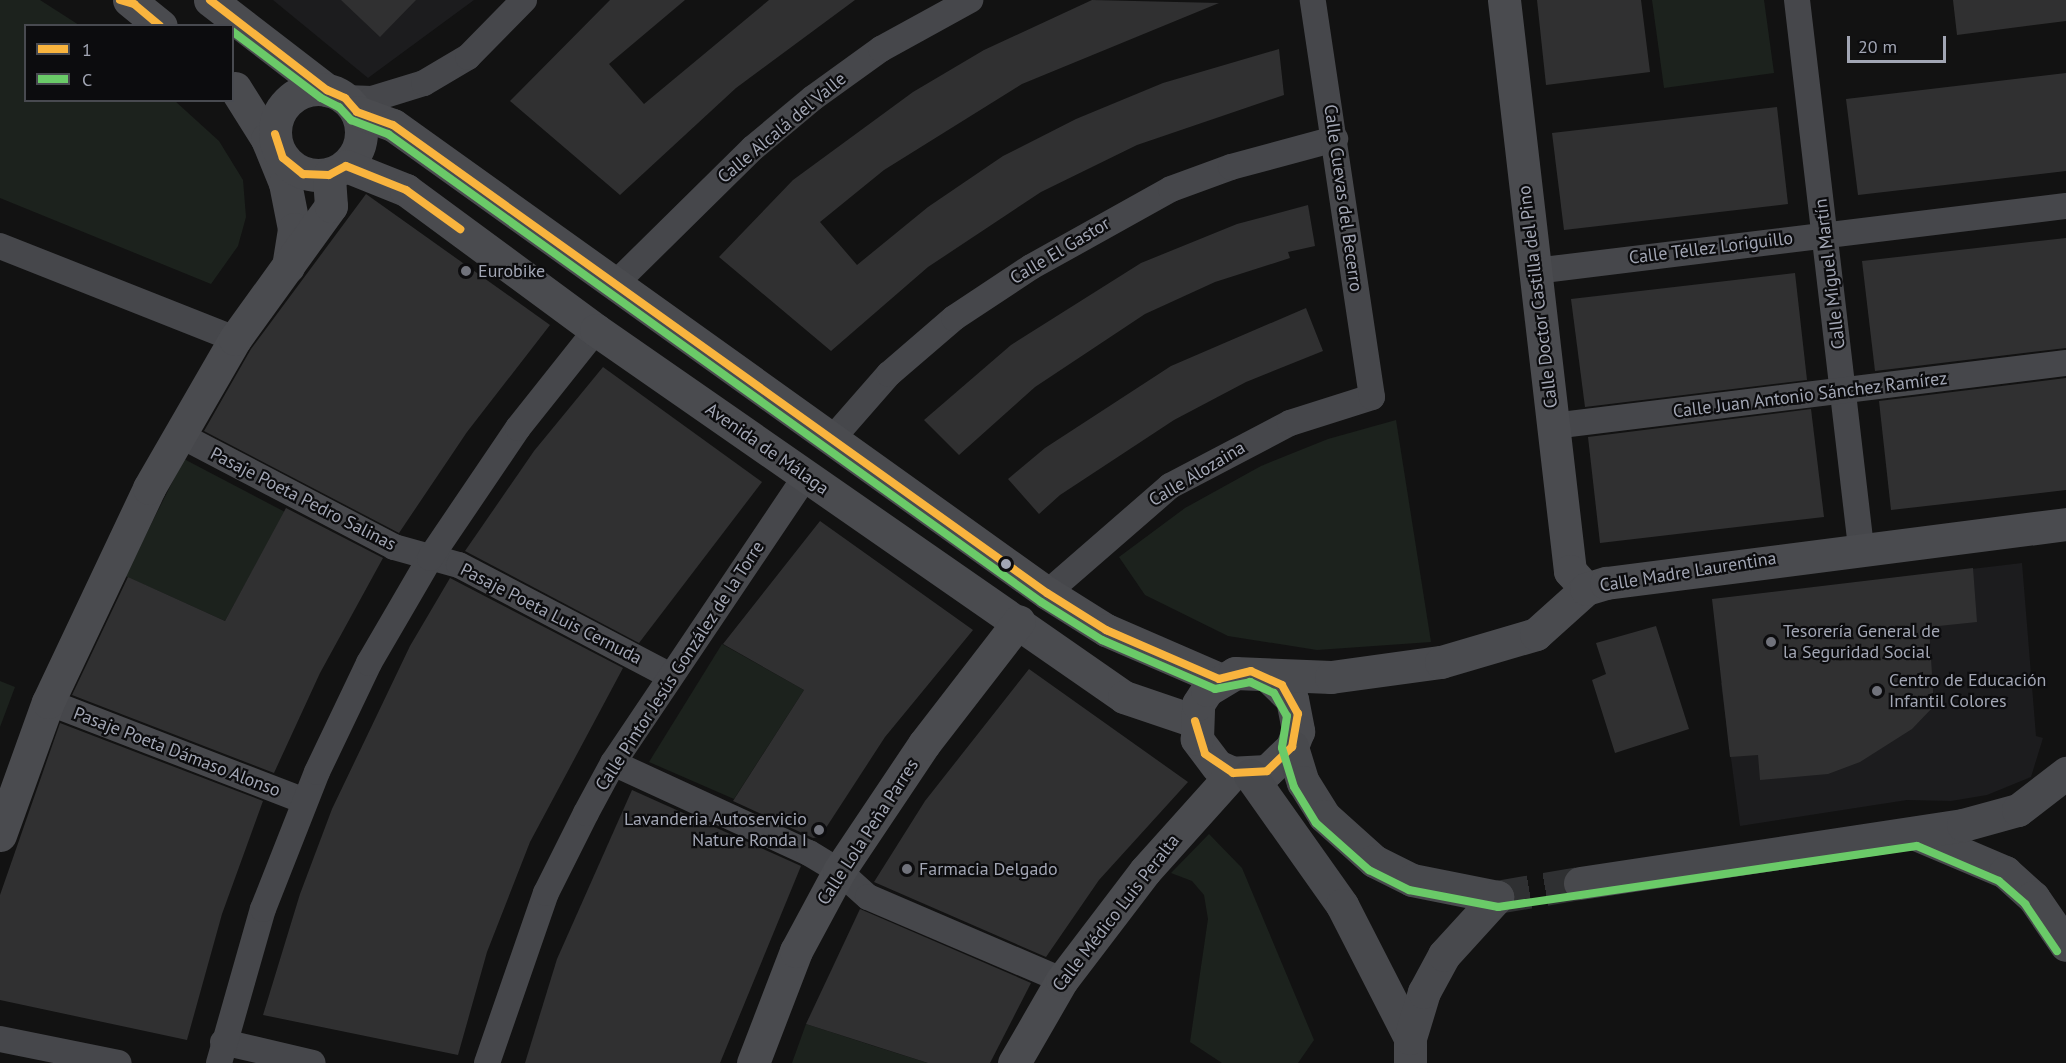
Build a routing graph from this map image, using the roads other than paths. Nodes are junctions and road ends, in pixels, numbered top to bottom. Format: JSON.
{"nodes":[{"id":1,"x":210,"y":0,"type":"edge"},
{"id":2,"x":524,"y":0,"type":"edge"},
{"id":3,"x":970,"y":0,"type":"edge"},
{"id":4,"x":1313,"y":0,"type":"edge"},
{"id":5,"x":1504,"y":0,"type":"edge"},
{"id":6,"x":1797,"y":0,"type":"edge"},
{"id":7,"x":128,"y":1,"type":"edge"},
{"id":8,"x":158,"y":24,"type":"edge"},
{"id":9,"x":234,"y":86,"type":"edge"},
{"id":10,"x":343,"y":100,"type":"junction"},
{"id":11,"x":275,"y":134,"type":"junction"},
{"id":12,"x":1335,"y":139,"type":"junction"},
{"id":13,"x":338,"y":170,"type":"junction"},
{"id":14,"x":2066,"y":206,"type":"edge"},
{"id":15,"x":1825,"y":234,"type":"junction"},
{"id":16,"x":0,"y":246,"type":"edge"},
{"id":17,"x":1535,"y":271,"type":"junction"},
{"id":18,"x":287,"y":272,"type":"junction"},
{"id":19,"x":616,"y":283,"type":"junction"},
{"id":20,"x":596,"y":330,"type":"junction"},
{"id":21,"x":236,"y":339,"type":"junction"},
{"id":22,"x":2066,"y":363,"type":"edge"},
{"id":23,"x":1843,"y":392,"type":"junction"},
{"id":24,"x":1372,"y":397,"type":"joint"},
{"id":25,"x":1553,"y":426,"type":"junction"},
{"id":26,"x":178,"y":434,"type":"junction"},
{"id":27,"x":832,"y":439,"type":"junction"},
{"id":28,"x":806,"y":476,"type":"junction"},
{"id":29,"x":2066,"y":524,"type":"edge"},
{"id":30,"x":1861,"y":547,"type":"junction"},
{"id":31,"x":430,"y":558,"type":"junction"},
{"id":32,"x":1586,"y":589,"type":"junction"},
{"id":33,"x":1047,"y":593,"type":"junction"},
{"id":34,"x":1018,"y":621,"type":"junction"},
{"id":35,"x":670,"y":676,"type":"junction"},
{"id":36,"x":1268,"y":676,"type":"junction"},
{"id":37,"x":1331,"y":677,"type":"junction"},
{"id":38,"x":1219,"y":679,"type":"junction"},
{"id":39,"x":48,"y":702,"type":"junction"},
{"id":40,"x":1298,"y":714,"type":"junction"},
{"id":41,"x":1195,"y":721,"type":"junction"},
{"id":42,"x":1292,"y":747,"type":"junction"},
{"id":43,"x":613,"y":763,"type":"junction"},
{"id":44,"x":2066,"y":772,"type":"edge"},
{"id":45,"x":1242,"y":774,"type":"junction"},
{"id":46,"x":305,"y":801,"type":"junction"},
{"id":47,"x":0,"y":835,"type":"edge"},
{"id":48,"x":1918,"y":835,"type":"junction"},
{"id":49,"x":838,"y":871,"type":"junction"},
{"id":50,"x":1580,"y":884,"type":"tunnel mouth"},
{"id":51,"x":2066,"y":945,"type":"edge"},
{"id":52,"x":1062,"y":980,"type":"junction"},
{"id":53,"x":0,"y":1039,"type":"edge"},
{"id":54,"x":1410,"y":1051,"type":"edge"},
{"id":55,"x":221,"y":1053,"type":"edge"},
{"id":56,"x":119,"y":1063,"type":"edge"},
{"id":57,"x":313,"y":1063,"type":"edge"},
{"id":58,"x":487,"y":1063,"type":"edge"},
{"id":59,"x":753,"y":1063,"type":"edge"},
{"id":60,"x":1014,"y":1063,"type":"edge"}],
"edges":[{"from":1,"to":10,"type":"street"},
{"from":2,"to":10,"type":"street"},
{"from":3,"to":19,"type":"street","name":"Calle Alcalá del Valle"},
{"from":4,"to":12,"type":"street","name":"Calle Cuevas del Becerro"},
{"from":5,"to":17,"type":"street","name":"Calle Doctor Castilla del Pino"},
{"from":6,"to":15,"type":"street","name":"Calle Miguel Martín"},
{"from":7,"to":8,"type":"street"},
{"from":9,"to":11,"type":"street"},
{"from":9,"to":18,"type":"street"},
{"from":10,"to":11,"type":"street"},
{"from":10,"to":13,"type":"street"},
{"from":10,"to":19,"type":"street"},
{"from":11,"to":13,"type":"street"},
{"from":12,"to":24,"type":"street","name":"Calle Cuevas del Becerro"},
{"from":12,"to":27,"type":"street","name":"Calle El Gastor"},
{"from":13,"to":18,"type":"street"},
{"from":13,"to":20,"type":"street","name":"Avenida de Málaga"},
{"from":14,"to":15,"type":"street","name":"Calle Téllez Loriguillo"},
{"from":15,"to":17,"type":"street","name":"Calle Téllez Loriguillo"},
{"from":15,"to":23,"type":"street","name":"Calle Miguel Martín"},
{"from":16,"to":21,"type":"street"},
{"from":17,"to":25,"type":"street","name":"Calle Doctor Castilla del Pino"},
{"from":18,"to":21,"type":"street"},
{"from":19,"to":27,"type":"street"},
{"from":20,"to":28,"type":"street","name":"Avenida de Málaga"},
{"from":20,"to":31,"type":"street"},
{"from":21,"to":26,"type":"street"},
{"from":22,"to":23,"type":"street","name":"Calle Juan Antonio Sánchez Ramírez"},
{"from":23,"to":25,"type":"street","name":"Calle Juan Antonio Sánchez Ramírez"},
{"from":23,"to":30,"type":"street","name":"Calle Miguel Martín"},
{"from":24,"to":33,"type":"street","name":"Calle Alozaina"},
{"from":25,"to":32,"type":"street","name":"Calle Doctor Castilla del Pino"},
{"from":26,"to":31,"type":"street","name":"Pasaje Poeta Pedro Salinas"},
{"from":26,"to":39,"type":"street"},
{"from":27,"to":33,"type":"street"},
{"from":28,"to":34,"type":"street","name":"Avenida de Málaga"},
{"from":28,"to":35,"type":"street","name":"Calle Pintor Jesús González de la Torre"},
{"from":29,"to":30,"type":"street","name":"Calle Madre Laurentina"},
{"from":30,"to":32,"type":"street","name":"Calle Madre Laurentina"},
{"from":31,"to":35,"type":"street","name":"Pasaje Poeta Luis Cernuda"},
{"from":31,"to":46,"type":"street"},
{"from":32,"to":37,"type":"street","name":"Calle Madre Laurentina"},
{"from":33,"to":38,"type":"street"},
{"from":34,"to":41,"type":"street","name":"Avenida de Málaga"},
{"from":34,"to":49,"type":"street","name":"Calle Lola Peña Parres"},
{"from":35,"to":43,"type":"street","name":"Calle Pintor Jesús González de la Torre"},
{"from":36,"to":37,"type":"street","name":"Calle Madre Laurentina"},
{"from":36,"to":38,"type":"street"},
{"from":36,"to":40,"type":"street"},
{"from":37,"to":40,"type":"street"},
{"from":38,"to":41,"type":"street"},
{"from":39,"to":46,"type":"street","name":"Pasaje Poeta Dámaso Alonso"},
{"from":39,"to":47,"type":"street"},
{"from":40,"to":42,"type":"street"},
{"from":41,"to":45,"type":"street"},
{"from":42,"to":45,"type":"street"},
{"from":42,"to":54,"type":"main road"},
{"from":43,"to":49,"type":"street"},
{"from":43,"to":58,"type":"street","name":"Calle Pintor Jesús González de la Torre"},
{"from":44,"to":48,"type":"main road"},
{"from":45,"to":52,"type":"street","name":"Calle Médico Luis Peralta"},
{"from":45,"to":54,"type":"main road"},
{"from":46,"to":55,"type":"street"},
{"from":48,"to":50,"type":"main road"},
{"from":48,"to":51,"type":"main road"},
{"from":49,"to":52,"type":"street"},
{"from":49,"to":59,"type":"street","name":"Calle Lola Peña Parres"},
{"from":52,"to":60,"type":"street","name":"Calle Médico Luis Peralta"},
{"from":53,"to":56,"type":"street"},
{"from":55,"to":57,"type":"street"}]}
